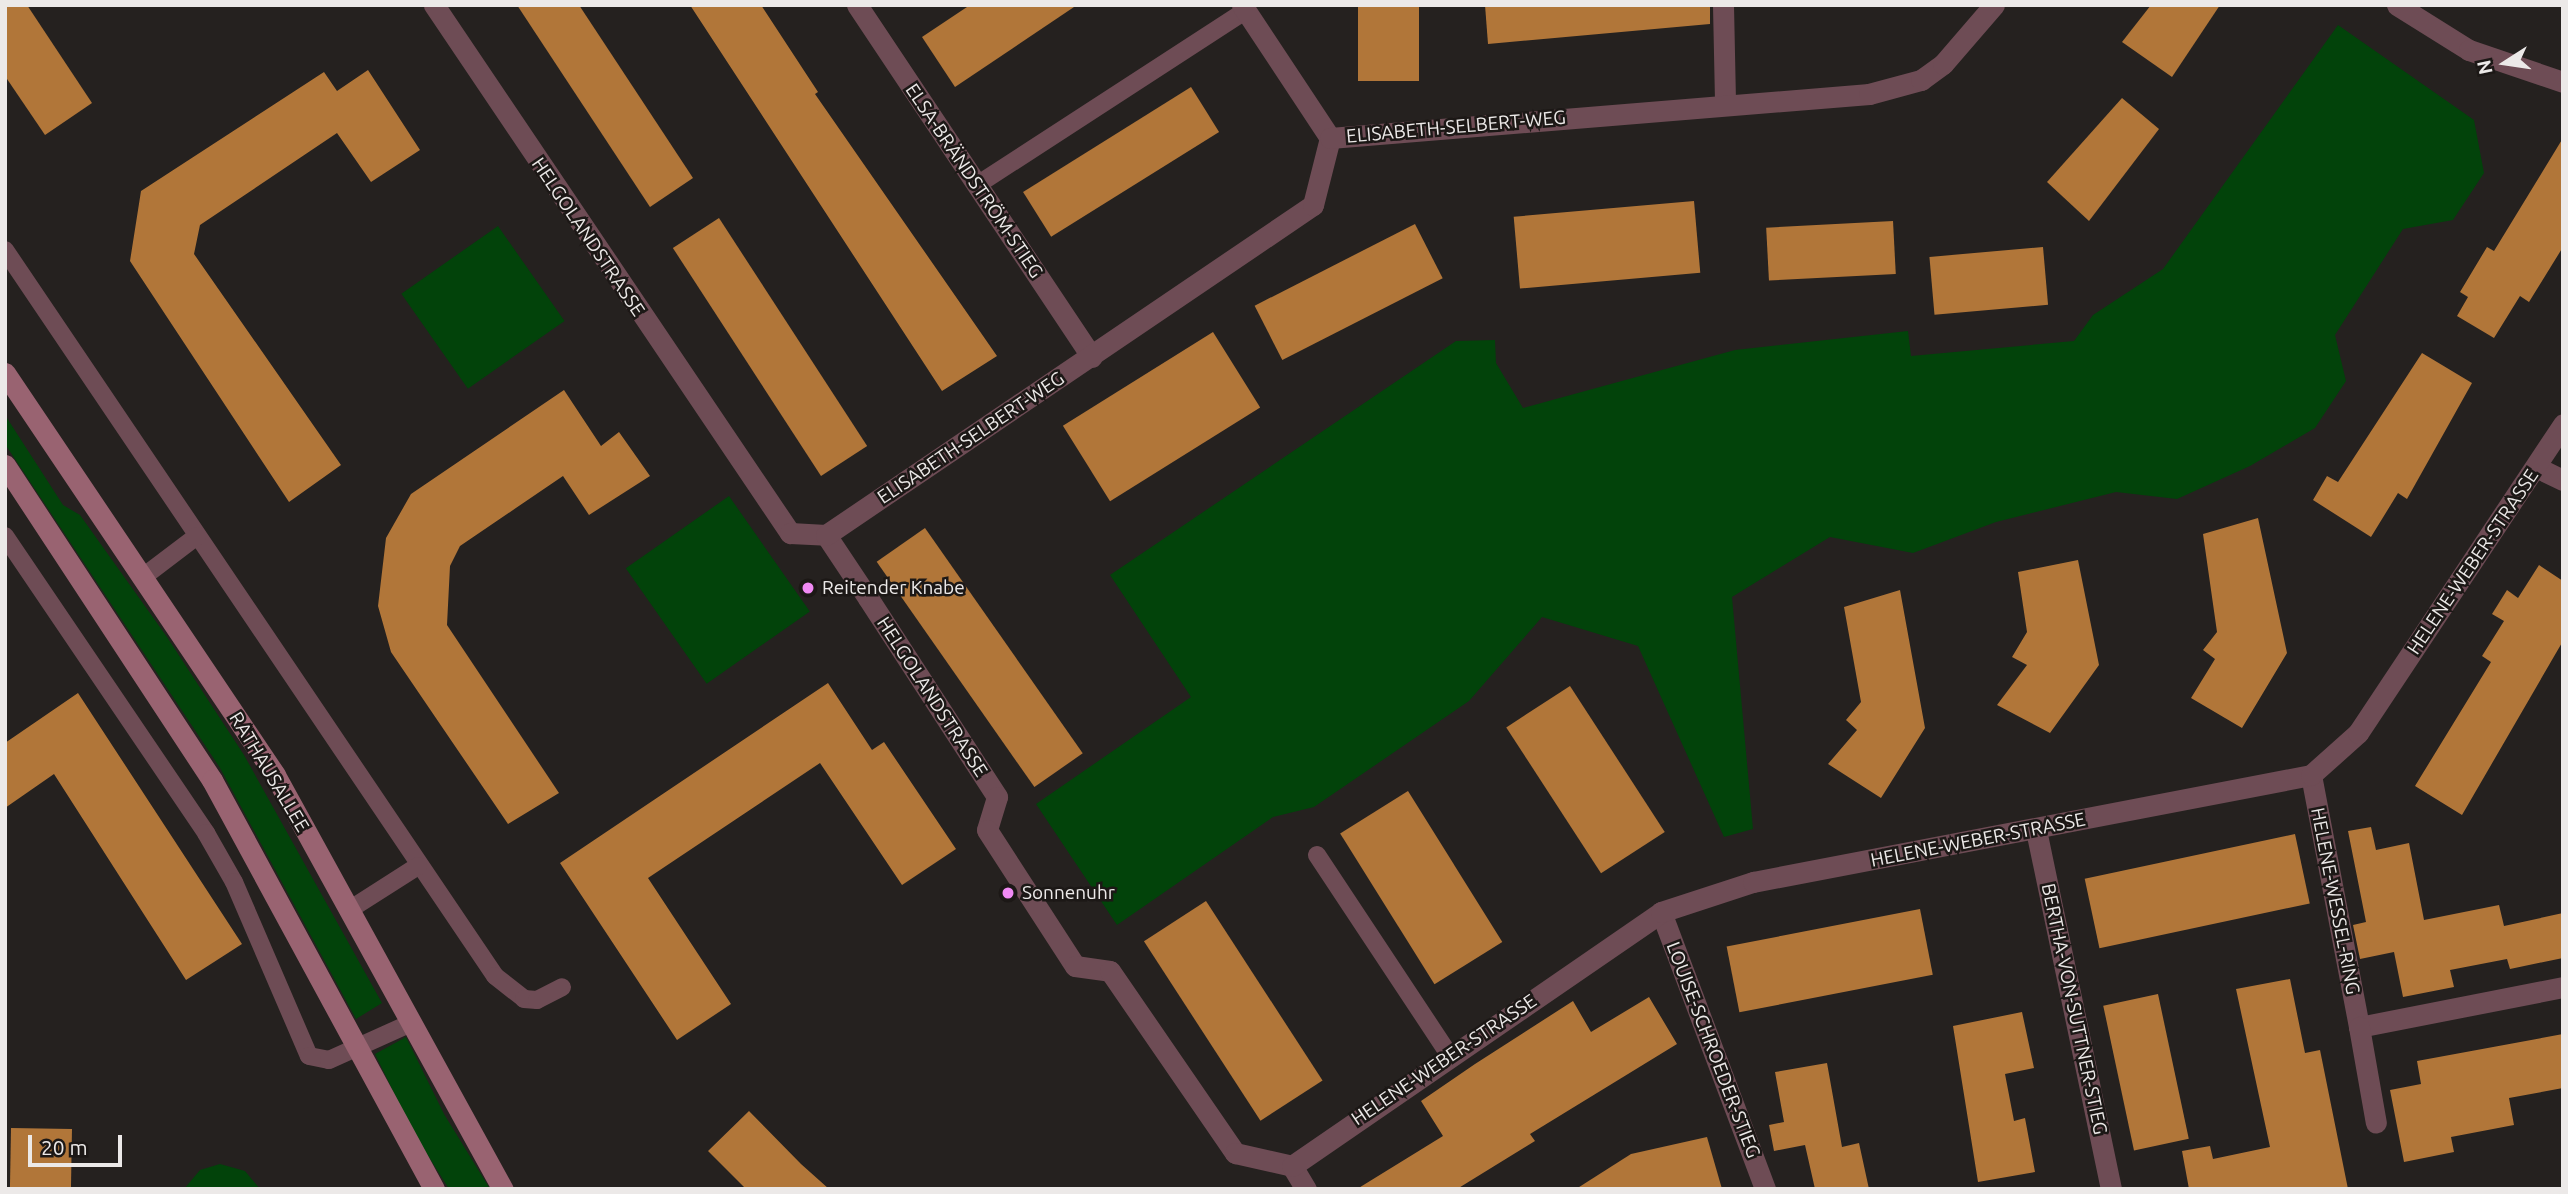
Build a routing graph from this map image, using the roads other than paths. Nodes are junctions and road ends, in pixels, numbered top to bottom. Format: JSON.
{"nodes":[{"id":1,"x":434,"y":5,"type":"edge"},
{"id":2,"x":857,"y":5,"type":"edge"},
{"id":3,"x":1723,"y":5,"type":"edge"},
{"id":4,"x":1994,"y":5,"type":"edge"},
{"id":5,"x":2397,"y":5,"type":"edge"},
{"id":6,"x":1244,"y":8,"type":"edge"},
{"id":7,"x":2563,"y":82,"type":"edge"},
{"id":8,"x":1725,"y":104,"type":"junction"},
{"id":9,"x":1330,"y":138,"type":"junction"},
{"id":10,"x":977,"y":185,"type":"junction"},
{"id":11,"x":5,"y":250,"type":"edge"},
{"id":12,"x":1092,"y":357,"type":"junction"},
{"id":13,"x":5,"y":373,"type":"edge"},
{"id":14,"x":2563,"y":424,"type":"edge"},
{"id":15,"x":5,"y":465,"type":"edge"},
{"id":16,"x":2536,"y":467,"type":"junction"},
{"id":17,"x":2563,"y":480,"type":"edge"},
{"id":18,"x":5,"y":536,"type":"edge"},
{"id":19,"x":197,"y":536,"type":"junction"},
{"id":20,"x":825,"y":536,"type":"junction"},
{"id":21,"x":143,"y":577,"type":"junction"},
{"id":22,"x":2311,"y":775,"type":"junction"},
{"id":23,"x":2036,"y":830,"type":"junction"},
{"id":24,"x":1317,"y":855,"type":"dead end"},
{"id":25,"x":418,"y":866,"type":"junction"},
{"id":26,"x":349,"y":910,"type":"junction"},
{"id":27,"x":1661,"y":912,"type":"junction"},
{"id":28,"x":2563,"y":987,"type":"edge"},
{"id":29,"x":562,"y":988,"type":"dead end"},
{"id":30,"x":411,"y":1023,"type":"junction"},
{"id":31,"x":2359,"y":1027,"type":"junction"},
{"id":32,"x":357,"y":1050,"type":"junction"},
{"id":33,"x":1450,"y":1056,"type":"junction"},
{"id":34,"x":2376,"y":1123,"type":"dead end"},
{"id":35,"x":1292,"y":1166,"type":"junction"},
{"id":36,"x":434,"y":1189,"type":"edge"},
{"id":37,"x":503,"y":1189,"type":"edge"},
{"id":38,"x":1306,"y":1189,"type":"edge"},
{"id":39,"x":1765,"y":1189,"type":"edge"},
{"id":40,"x":2111,"y":1189,"type":"edge"}],
"edges":[{"from":1,"to":20,"type":"street","name":"HELGOLANDSTRASSE"},
{"from":2,"to":10,"type":"street","name":"ELSA-BRÄNDSTRÖM-STIEG"},
{"from":3,"to":8,"type":"street"},
{"from":4,"to":8,"type":"street","name":"ELISABETH-SELBERT-WEG"},
{"from":5,"to":7,"type":"street"},
{"from":6,"to":9,"type":"street"},
{"from":6,"to":10,"type":"lane"},
{"from":8,"to":9,"type":"street","name":"ELISABETH-SELBERT-WEG"},
{"from":9,"to":12,"type":"street","name":"ELISABETH-SELBERT-WEG"},
{"from":10,"to":12,"type":"street","name":"ELSA-BRÄNDSTRÖM-STIEG"},
{"from":11,"to":19,"type":"lane"},
{"from":12,"to":20,"type":"street","name":"ELISABETH-SELBERT-WEG"},
{"from":13,"to":21,"type":"main road","name":"RATHAUSALLEE"},
{"from":14,"to":16,"type":"street","name":"HELENE-WEBER-STRASSE"},
{"from":15,"to":32,"type":"main road"},
{"from":16,"to":17,"type":"street"},
{"from":16,"to":22,"type":"street","name":"HELENE-WEBER-STRASSE"},
{"from":18,"to":32,"type":"lane"},
{"from":19,"to":21,"type":"lane"},
{"from":19,"to":25,"type":"lane"},
{"from":20,"to":35,"type":"street","name":"HELGOLANDSTRASSE"},
{"from":21,"to":26,"type":"main road","name":"RATHAUSALLEE"},
{"from":22,"to":23,"type":"street","name":"HELENE-WEBER-STRASSE"},
{"from":22,"to":31,"type":"street","name":"HELENE-WESSEL-RING"},
{"from":23,"to":27,"type":"street","name":"HELENE-WEBER-STRASSE"},
{"from":23,"to":40,"type":"street","name":"BERTHA-VON-SUTTNER-STIEG"},
{"from":24,"to":33,"type":"lane"},
{"from":25,"to":26,"type":"lane"},
{"from":25,"to":29,"type":"lane"},
{"from":26,"to":30,"type":"main road","name":"RATHAUSALLEE"},
{"from":27,"to":33,"type":"street","name":"HELENE-WEBER-STRASSE"},
{"from":27,"to":39,"type":"street","name":"LOUISE-SCHROEDER-STIEG"},
{"from":28,"to":31,"type":"street"},
{"from":30,"to":32,"type":"lane"},
{"from":30,"to":37,"type":"main road","name":"RATHAUSALLEE"},
{"from":31,"to":34,"type":"street","name":"HELENE-WESSEL-RING"},
{"from":32,"to":36,"type":"main road"},
{"from":33,"to":35,"type":"street","name":"HELENE-WEBER-STRASSE"},
{"from":35,"to":38,"type":"street"}]}
